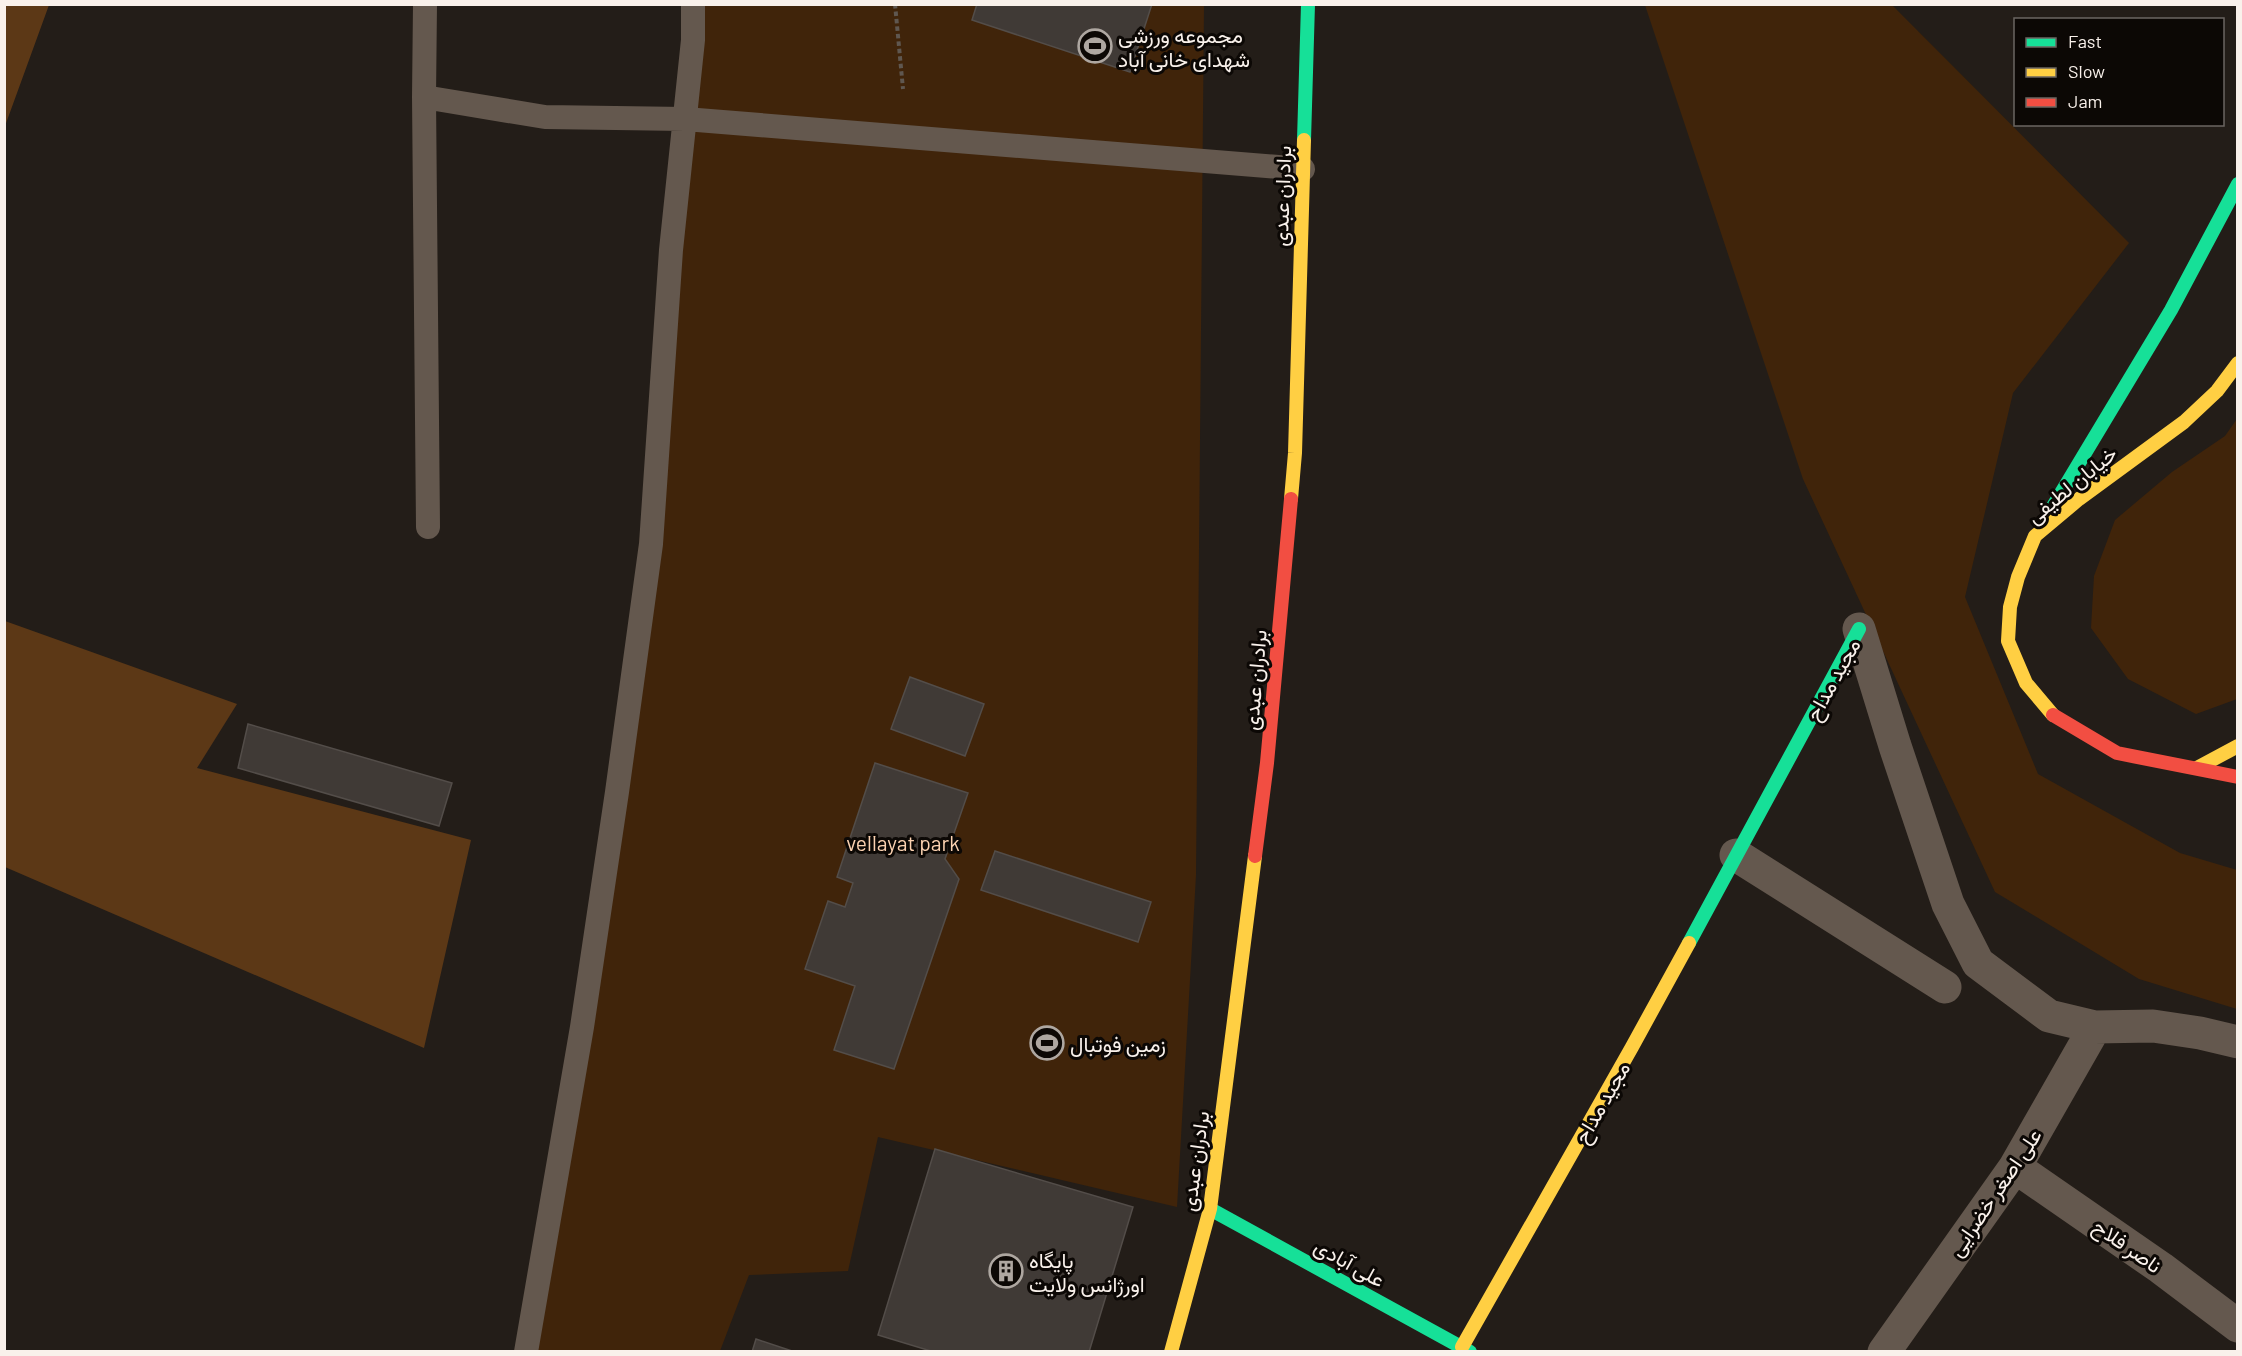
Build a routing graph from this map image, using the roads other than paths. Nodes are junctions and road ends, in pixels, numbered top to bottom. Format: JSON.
{"nodes":[{"id":1,"x":425,"y":4,"type":"edge"},
{"id":2,"x":693,"y":4,"type":"edge"},
{"id":3,"x":1308,"y":4,"type":"edge"},
{"id":4,"x":424,"y":97,"type":"junction"},
{"id":5,"x":685,"y":119,"type":"junction"},
{"id":6,"x":1303,"y":169,"type":"junction"},
{"id":7,"x":2238,"y":184,"type":"edge"},
{"id":8,"x":2238,"y":363,"type":"edge"},
{"id":9,"x":428,"y":527,"type":"dead end"},
{"id":10,"x":2035,"y":536,"type":"junction"},
{"id":11,"x":1859,"y":629,"type":"joint"},
{"id":12,"x":2238,"y":746,"type":"edge"},
{"id":13,"x":2197,"y":768,"type":"junction"},
{"id":14,"x":2238,"y":777,"type":"edge"},
{"id":15,"x":1736,"y":855,"type":"junction"},
{"id":16,"x":1945,"y":987,"type":"dead end"},
{"id":17,"x":2095,"y":1027,"type":"junction"},
{"id":18,"x":2238,"y":1042,"type":"edge"},
{"id":19,"x":2015,"y":1167,"type":"junction"},
{"id":20,"x":1210,"y":1209,"type":"junction"},
{"id":21,"x":2238,"y":1326,"type":"edge"},
{"id":22,"x":2238,"y":1335,"type":"edge"},
{"id":23,"x":1466,"y":1349,"type":"edge"},
{"id":24,"x":526,"y":1352,"type":"edge"},
{"id":25,"x":1171,"y":1352,"type":"edge"},
{"id":26,"x":1884,"y":1352,"type":"edge"},
{"id":27,"x":2224,"y":1352,"type":"edge"}],
"edges":[{"from":1,"to":4,"type":"lane"},
{"from":2,"to":5,"type":"lane"},
{"from":3,"to":6,"type":"main road","name":"برادران عبدی"},
{"from":4,"to":5,"type":"lane"},
{"from":4,"to":9,"type":"lane"},
{"from":5,"to":6,"type":"lane"},
{"from":5,"to":24,"type":"lane"},
{"from":6,"to":20,"type":"main road","name":"برادران عبدی"},
{"from":7,"to":10,"type":"main road"},
{"from":8,"to":10,"type":"main road","name":"خیابان لطیفی"},
{"from":10,"to":13,"type":"main road","name":"خیابان لطیفی"},
{"from":11,"to":15,"type":"main road","name":"مجید مداح"},
{"from":11,"to":17,"type":"street"},
{"from":12,"to":13,"type":"main road"},
{"from":13,"to":14,"type":"main road","name":"خیابان لطیفی"},
{"from":15,"to":16,"type":"street"},
{"from":15,"to":23,"type":"main road","name":"مجید مداح"},
{"from":17,"to":18,"type":"street"},
{"from":17,"to":19,"type":"street","name":"علی اصغر خضرایی"},
{"from":19,"to":21,"type":"street","name":"ناصر فلاح"},
{"from":19,"to":26,"type":"street","name":"علی اصغر خضرایی"},
{"from":20,"to":23,"type":"main road","name":"علی آبادی"},
{"from":20,"to":25,"type":"main road","name":"برادران عبدی"},
{"from":22,"to":27,"type":"street"}]}
